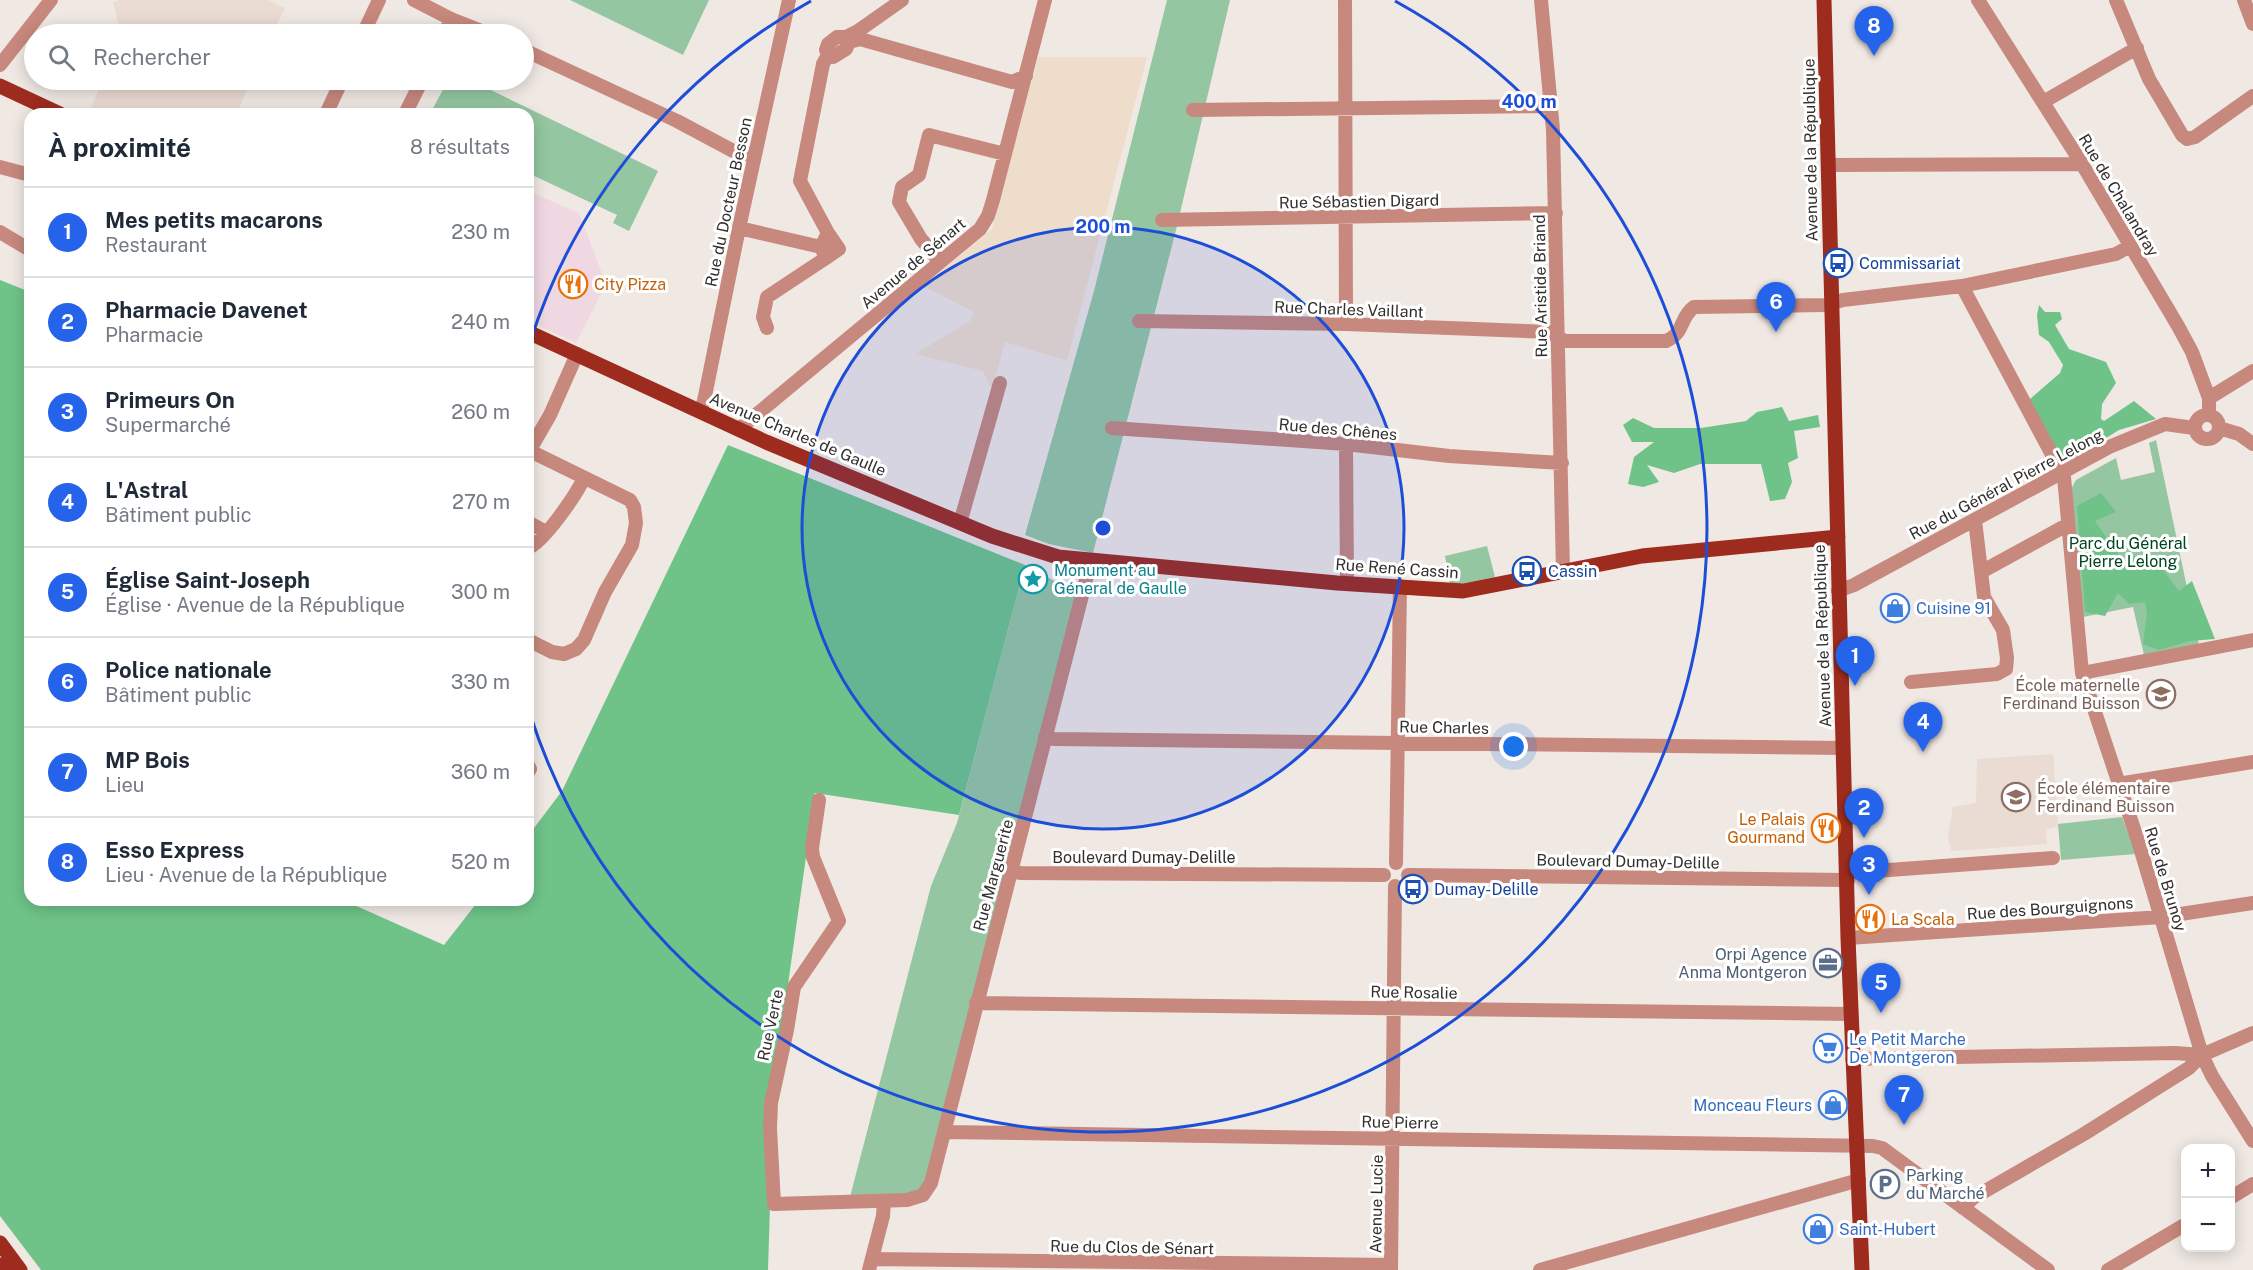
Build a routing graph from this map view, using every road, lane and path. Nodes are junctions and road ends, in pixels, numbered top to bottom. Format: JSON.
{"nodes":[{"id":1,"x":51,"y":0,"type":"edge"},
{"id":2,"x":380,"y":0,"type":"edge"},
{"id":3,"x":414,"y":0,"type":"edge"},
{"id":4,"x":789,"y":0,"type":"edge"},
{"id":5,"x":902,"y":0,"type":"edge"},
{"id":6,"x":1045,"y":0,"type":"edge"},
{"id":7,"x":1345,"y":0,"type":"edge"},
{"id":8,"x":1541,"y":0,"type":"edge"},
{"id":9,"x":1824,"y":0,"type":"edge"},
{"id":10,"x":1978,"y":0,"type":"edge"},
{"id":11,"x":2116,"y":0,"type":"edge"},
{"id":12,"x":2244,"y":0,"type":"edge"},
{"id":13,"x":451,"y":19,"type":"junction"},
{"id":14,"x":32,"y":24,"type":"edge"},
{"id":15,"x":368,"y":24,"type":"edge"},
{"id":16,"x":449,"y":24,"type":"edge"},
{"id":17,"x":464,"y":24,"type":"edge"},
{"id":18,"x":2253,"y":24,"type":"edge"},
{"id":19,"x":24,"y":34,"type":"edge"},
{"id":20,"x":847,"y":40,"type":"junction"},
{"id":21,"x":2137,"y":48,"type":"junction"},
{"id":22,"x":534,"y":55,"type":"edge"},
{"id":23,"x":0,"y":65,"type":"edge"},
{"id":24,"x":1026,"y":75,"type":"junction"},
{"id":25,"x":0,"y":86,"type":"edge"},
{"id":26,"x":337,"y":90,"type":"edge"},
{"id":27,"x":417,"y":90,"type":"edge"},
{"id":28,"x":2253,"y":96,"type":"edge"},
{"id":29,"x":2043,"y":102,"type":"junction"},
{"id":30,"x":1551,"y":106,"type":"junction"},
{"id":31,"x":47,"y":108,"type":"edge"},
{"id":32,"x":329,"y":108,"type":"edge"},
{"id":33,"x":408,"y":108,"type":"edge"},
{"id":34,"x":1346,"y":108,"type":"junction"},
{"id":35,"x":1193,"y":110,"type":"dead end"},
{"id":36,"x":1005,"y":154,"type":"junction"},
{"id":37,"x":754,"y":155,"type":"junction"},
{"id":38,"x":2082,"y":164,"type":"junction"},
{"id":39,"x":1828,"y":165,"type":"junction"},
{"id":40,"x":0,"y":167,"type":"edge"},
{"id":41,"x":24,"y":173,"type":"edge"},
{"id":42,"x":1556,"y":213,"type":"junction"},
{"id":43,"x":1345,"y":218,"type":"junction"},
{"id":44,"x":1162,"y":220,"type":"dead end"},
{"id":45,"x":739,"y":228,"type":"junction"},
{"id":46,"x":0,"y":232,"type":"edge"},
{"id":47,"x":24,"y":246,"type":"edge"},
{"id":48,"x":2130,"y":246,"type":"junction"},
{"id":49,"x":823,"y":253,"type":"junction"},
{"id":50,"x":940,"y":262,"type":"junction"},
{"id":51,"x":1962,"y":286,"type":"junction"},
{"id":52,"x":1833,"y":303,"type":"junction"},
{"id":53,"x":1139,"y":321,"type":"dead end"},
{"id":54,"x":1346,"y":324,"type":"junction"},
{"id":55,"x":767,"y":328,"type":"dead end"},
{"id":56,"x":534,"y":335,"type":"edge"},
{"id":57,"x":1557,"y":337,"type":"junction"},
{"id":58,"x":578,"y":354,"type":"junction"},
{"id":59,"x":2253,"y":371,"type":"edge"},
{"id":60,"x":1000,"y":383,"type":"dead end"},
{"id":61,"x":2210,"y":398,"type":"junction"},
{"id":62,"x":700,"y":411,"type":"junction"},
{"id":63,"x":2208,"y":415,"type":"junction"},
{"id":64,"x":1112,"y":428,"type":"dead end"},
{"id":65,"x":2194,"y":428,"type":"junction"},
{"id":66,"x":2219,"y":428,"type":"junction"},
{"id":67,"x":739,"y":429,"type":"junction"},
{"id":68,"x":534,"y":443,"type":"edge"},
{"id":69,"x":1346,"y":444,"type":"junction"},
{"id":70,"x":2253,"y":444,"type":"edge"},
{"id":71,"x":534,"y":454,"type":"edge"},
{"id":72,"x":1562,"y":463,"type":"junction"},
{"id":73,"x":2061,"y":473,"type":"junction"},
{"id":74,"x":584,"y":478,"type":"junction"},
{"id":75,"x":1975,"y":520,"type":"junction"},
{"id":76,"x":960,"y":523,"type":"junction"},
{"id":77,"x":534,"y":525,"type":"edge"},
{"id":78,"x":2067,"y":525,"type":"junction"},
{"id":79,"x":546,"y":532,"type":"junction"},
{"id":80,"x":1838,"y":537,"type":"junction"},
{"id":81,"x":534,"y":545,"type":"edge"},
{"id":82,"x":1058,"y":557,"type":"junction"},
{"id":83,"x":1100,"y":562,"type":"junction"},
{"id":84,"x":1563,"y":572,"type":"junction"},
{"id":85,"x":1981,"y":572,"type":"junction"},
{"id":86,"x":1087,"y":576,"type":"junction"},
{"id":87,"x":1347,"y":583,"type":"junction"},
{"id":88,"x":1400,"y":586,"type":"junction"},
{"id":89,"x":1838,"y":591,"type":"junction"},
{"id":90,"x":2253,"y":640,"type":"edge"},
{"id":91,"x":534,"y":643,"type":"edge"},
{"id":92,"x":2082,"y":674,"type":"junction"},
{"id":93,"x":1911,"y":682,"type":"dead end"},
{"id":94,"x":1045,"y":737,"type":"junction"},
{"id":95,"x":1397,"y":743,"type":"junction"},
{"id":96,"x":1844,"y":748,"type":"junction"},
{"id":97,"x":2253,"y":762,"type":"edge"},
{"id":98,"x":2118,"y":784,"type":"junction"},
{"id":99,"x":819,"y":800,"type":"dead end"},
{"id":100,"x":2053,"y":858,"type":"dead end"},
{"id":101,"x":1396,"y":862,"type":"junction"},
{"id":102,"x":1012,"y":870,"type":"junction"},
{"id":103,"x":1384,"y":875,"type":"junction"},
{"id":104,"x":1408,"y":875,"type":"junction"},
{"id":105,"x":1848,"y":876,"type":"junction"},
{"id":106,"x":1395,"y":886,"type":"junction"},
{"id":107,"x":2253,"y":903,"type":"edge"},
{"id":108,"x":2161,"y":917,"type":"junction"},
{"id":109,"x":1848,"y":938,"type":"junction"},
{"id":110,"x":976,"y":1003,"type":"junction"},
{"id":111,"x":1394,"y":1009,"type":"junction"},
{"id":112,"x":1850,"y":1014,"type":"junction"},
{"id":113,"x":2253,"y":1034,"type":"edge"},
{"id":114,"x":2202,"y":1055,"type":"junction"},
{"id":115,"x":1852,"y":1059,"type":"junction"},
{"id":116,"x":944,"y":1132,"type":"junction"},
{"id":117,"x":1393,"y":1138,"type":"junction"},
{"id":118,"x":2253,"y":1141,"type":"edge"},
{"id":119,"x":1856,"y":1144,"type":"junction"},
{"id":120,"x":1859,"y":1180,"type":"junction"},
{"id":121,"x":2253,"y":1184,"type":"edge"},
{"id":122,"x":2235,"y":1195,"type":"edge"},
{"id":123,"x":884,"y":1201,"type":"junction"},
{"id":124,"x":1963,"y":1208,"type":"junction"},
{"id":125,"x":2181,"y":1227,"type":"edge"},
{"id":126,"x":0,"y":1243,"type":"edge"},
{"id":127,"x":0,"y":1265,"type":"edge"},
{"id":128,"x":871,"y":1265,"type":"edge"},
{"id":129,"x":946,"y":1266,"type":"edge"},
{"id":130,"x":1259,"y":1268,"type":"edge"},
{"id":131,"x":1391,"y":1268,"type":"edge"},
{"id":132,"x":4,"y":1270,"type":"edge"},
{"id":133,"x":20,"y":1270,"type":"edge"},
{"id":134,"x":1540,"y":1270,"type":"edge"},
{"id":135,"x":1862,"y":1270,"type":"edge"},
{"id":136,"x":2048,"y":1270,"type":"edge"},
{"id":137,"x":2108,"y":1270,"type":"edge"}],
"edges":[{"from":1,"to":14,"type":"street"},
{"from":2,"to":15,"type":"street"},
{"from":3,"to":13,"type":"street"},
{"from":4,"to":37,"type":"street","name":"Rue du Docteur Besson"},
{"from":5,"to":20,"type":"street"},
{"from":6,"to":24,"type":"street","name":"Avenue de Sénart"},
{"from":7,"to":34,"type":"street"},
{"from":8,"to":30,"type":"street","name":"Rue Aristide Briand"},
{"from":9,"to":39,"type":"main road","name":"Avenue de la République"},
{"from":10,"to":29,"type":"street","name":"Rue de Chalandray"},
{"from":11,"to":21,"type":"street"},
{"from":12,"to":18,"type":"street"},
{"from":13,"to":16,"type":"street"},
{"from":13,"to":17,"type":"street"},
{"from":19,"to":23,"type":"street"},
{"from":20,"to":24,"type":"street"},
{"from":20,"to":49,"type":"street"},
{"from":21,"to":28,"type":"street"},
{"from":21,"to":29,"type":"street"},
{"from":22,"to":37,"type":"street"},
{"from":24,"to":36,"type":"street","name":"Avenue de Sénart"},
{"from":25,"to":31,"type":"main road"},
{"from":26,"to":32,"type":"street"},
{"from":27,"to":33,"type":"street"},
{"from":29,"to":38,"type":"street","name":"Rue de Chalandray"},
{"from":30,"to":34,"type":"street"},
{"from":30,"to":42,"type":"street","name":"Rue Aristide Briand"},
{"from":34,"to":35,"type":"street"},
{"from":34,"to":43,"type":"street"},
{"from":36,"to":50,"type":"street","name":"Avenue de Sénart"},
{"from":36,"to":50,"type":"street"},
{"from":37,"to":45,"type":"street","name":"Rue du Docteur Besson"},
{"from":38,"to":39,"type":"street"},
{"from":38,"to":48,"type":"street","name":"Rue de Chalandray"},
{"from":39,"to":52,"type":"main road","name":"Avenue de la République"},
{"from":40,"to":41,"type":"street"},
{"from":42,"to":43,"type":"street","name":"Rue Sébastien Digard"},
{"from":42,"to":57,"type":"street","name":"Rue Aristide Briand"},
{"from":43,"to":44,"type":"street","name":"Rue Sébastien Digard"},
{"from":43,"to":54,"type":"street"},
{"from":45,"to":49,"type":"street"},
{"from":45,"to":62,"type":"street","name":"Rue du Docteur Besson"},
{"from":46,"to":47,"type":"street"},
{"from":48,"to":51,"type":"street"},
{"from":48,"to":61,"type":"street","name":"Rue de Chalandray"},
{"from":49,"to":55,"type":"street"},
{"from":50,"to":67,"type":"street","name":"Avenue de Sénart"},
{"from":51,"to":52,"type":"street"},
{"from":51,"to":73,"type":"street","name":"Rue de Brunoy"},
{"from":52,"to":57,"type":"street","name":"Rue Charles Vaillant"},
{"from":52,"to":80,"type":"main road","name":"Avenue de la République"},
{"from":53,"to":54,"type":"street","name":"Rue Charles Vaillant"},
{"from":54,"to":57,"type":"street","name":"Rue Charles Vaillant"},
{"from":56,"to":58,"type":"main road","name":"Avenue Charles de Gaulle"},
{"from":57,"to":72,"type":"street","name":"Rue Aristide Briand"},
{"from":58,"to":62,"type":"main road","name":"Avenue Charles de Gaulle"},
{"from":58,"to":68,"type":"street"},
{"from":59,"to":61,"type":"street"},
{"from":60,"to":76,"type":"street"},
{"from":61,"to":63,"type":"street","name":"Rue de Chalandray"},
{"from":62,"to":67,"type":"main road","name":"Avenue Charles de Gaulle"},
{"from":63,"to":65,"type":"street"},
{"from":63,"to":66,"type":"street"},
{"from":64,"to":69,"type":"street","name":"Rue des Chênes"},
{"from":65,"to":66,"type":"street"},
{"from":65,"to":73,"type":"street","name":"Rue du Général Pierre Lelong"},
{"from":66,"to":70,"type":"street"},
{"from":67,"to":76,"type":"main road","name":"Avenue Charles de Gaulle"},
{"from":69,"to":72,"type":"street","name":"Rue des Chênes"},
{"from":69,"to":87,"type":"street"},
{"from":71,"to":74,"type":"street"},
{"from":72,"to":84,"type":"street","name":"Rue Aristide Briand"},
{"from":73,"to":75,"type":"street","name":"Rue du Général Pierre Lelong"},
{"from":73,"to":78,"type":"street","name":"Rue de Brunoy"},
{"from":74,"to":79,"type":"street"},
{"from":74,"to":91,"type":"street"},
{"from":75,"to":85,"type":"street"},
{"from":75,"to":89,"type":"street","name":"Rue du Général Pierre Lelong"},
{"from":76,"to":82,"type":"main road","name":"Avenue Charles de Gaulle"},
{"from":77,"to":79,"type":"street"},
{"from":78,"to":85,"type":"street"},
{"from":78,"to":92,"type":"street","name":"Rue de Brunoy"},
{"from":79,"to":81,"type":"street"},
{"from":80,"to":84,"type":"main road","name":"Rue René Cassin"},
{"from":80,"to":89,"type":"main road","name":"Avenue de la République"},
{"from":82,"to":83,"type":"main road","name":"Rue René Cassin"},
{"from":82,"to":86,"type":"street"},
{"from":83,"to":86,"type":"street","name":"Rue Marguerite"},
{"from":83,"to":87,"type":"main road","name":"Rue René Cassin"},
{"from":84,"to":88,"type":"main road","name":"Rue René Cassin"},
{"from":85,"to":93,"type":"street"},
{"from":86,"to":94,"type":"street","name":"Rue Marguerite"},
{"from":87,"to":88,"type":"main road","name":"Rue René Cassin"},
{"from":88,"to":95,"type":"street"},
{"from":89,"to":96,"type":"main road","name":"Avenue de la République"},
{"from":90,"to":92,"type":"street"},
{"from":92,"to":98,"type":"street","name":"Rue de Brunoy"},
{"from":94,"to":95,"type":"street","name":"Rue Charles"},
{"from":94,"to":102,"type":"street","name":"Rue Marguerite"},
{"from":95,"to":96,"type":"street","name":"Rue Charles"},
{"from":95,"to":101,"type":"street"},
{"from":96,"to":105,"type":"main road","name":"Avenue de la République"},
{"from":97,"to":98,"type":"street"},
{"from":98,"to":108,"type":"street","name":"Rue de Brunoy"},
{"from":99,"to":123,"type":"street","name":"Rue Verte"},
{"from":100,"to":105,"type":"street","name":"Boulevard Dumay-Delille"},
{"from":101,"to":103,"type":"street"},
{"from":101,"to":104,"type":"street"},
{"from":102,"to":103,"type":"street","name":"Boulevard Dumay-Delille"},
{"from":102,"to":110,"type":"street","name":"Rue Marguerite"},
{"from":103,"to":106,"type":"street"},
{"from":104,"to":105,"type":"street","name":"Boulevard Dumay-Delille"},
{"from":104,"to":106,"type":"street"},
{"from":105,"to":109,"type":"main road","name":"Avenue de la République"},
{"from":106,"to":111,"type":"street","name":"Avenue Lucie"},
{"from":107,"to":108,"type":"street","name":"Rue des Bourguignons"},
{"from":108,"to":109,"type":"street","name":"Rue des Bourguignons"},
{"from":108,"to":114,"type":"street","name":"Rue de Brunoy"},
{"from":109,"to":112,"type":"main road","name":"Avenue de la République"},
{"from":110,"to":111,"type":"street","name":"Rue Rosalie"},
{"from":110,"to":116,"type":"street","name":"Rue Marguerite"},
{"from":111,"to":112,"type":"street","name":"Rue Rosalie"},
{"from":111,"to":117,"type":"street","name":"Avenue Lucie"},
{"from":112,"to":115,"type":"main road","name":"Avenue de la République"},
{"from":113,"to":114,"type":"street"},
{"from":114,"to":115,"type":"street"},
{"from":114,"to":118,"type":"street","name":"Rue de Brunoy"},
{"from":114,"to":124,"type":"street"},
{"from":115,"to":119,"type":"main road","name":"Avenue de la République"},
{"from":116,"to":117,"type":"street","name":"Rue Pierre"},
{"from":116,"to":123,"type":"street","name":"Rue Marguerite"},
{"from":117,"to":119,"type":"street","name":"Rue Pierre"},
{"from":117,"to":131,"type":"street","name":"Avenue Lucie"},
{"from":119,"to":120,"type":"main road","name":"Avenue de la République"},
{"from":119,"to":124,"type":"street","name":"Rue Pierre"},
{"from":120,"to":134,"type":"street"},
{"from":120,"to":135,"type":"main road","name":"Avenue de la République"},
{"from":121,"to":122,"type":"street"},
{"from":123,"to":128,"type":"street"},
{"from":124,"to":136,"type":"street","name":"Rue Pierre"},
{"from":125,"to":137,"type":"street"},
{"from":126,"to":133,"type":"main road"},
{"from":127,"to":132,"type":"main road"},
{"from":128,"to":129,"type":"street","name":"Rue du Clos de Sénart"},
{"from":129,"to":130,"type":"street","name":"Rue du Clos de Sénart"},
{"from":130,"to":131,"type":"street","name":"Rue du Clos de Sénart"}]}
